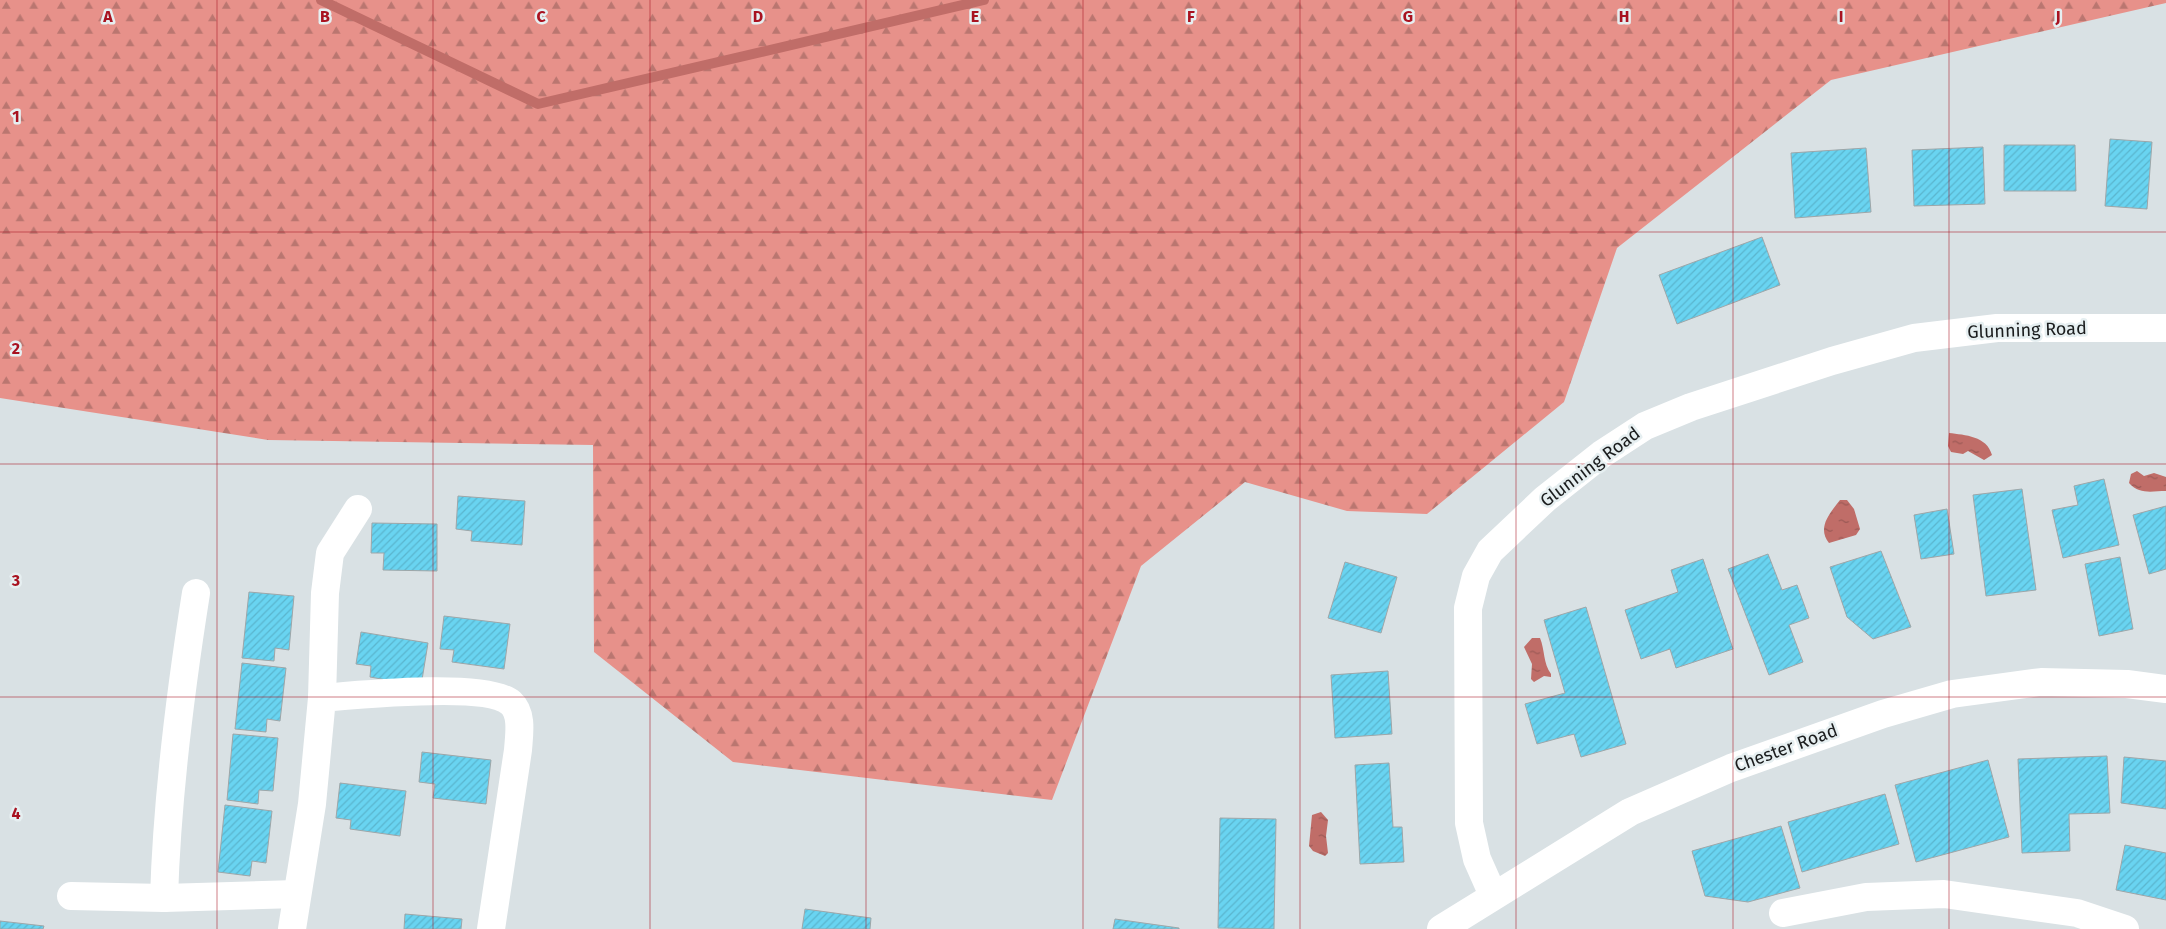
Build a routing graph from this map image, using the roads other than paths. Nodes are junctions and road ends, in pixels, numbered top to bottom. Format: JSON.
{"nodes":[{"id":1,"x":2166,"y":328,"type":"edge"},
{"id":2,"x":358,"y":509,"type":"dead end"},
{"id":3,"x":196,"y":593,"type":"dead end"},
{"id":4,"x":2166,"y":689,"type":"edge"},
{"id":5,"x":322,"y":698,"type":"junction"},
{"id":6,"x":297,"y":894,"type":"junction"},
{"id":7,"x":1493,"y":895,"type":"junction"},
{"id":8,"x":71,"y":896,"type":"dead end"},
{"id":9,"x":164,"y":898,"type":"junction"},
{"id":10,"x":1783,"y":913,"type":"dead end"},
{"id":11,"x":292,"y":929,"type":"edge"},
{"id":12,"x":491,"y":929,"type":"edge"},
{"id":13,"x":1441,"y":929,"type":"edge"},
{"id":14,"x":2125,"y":929,"type":"edge"}],
"edges":[{"from":1,"to":7,"type":"street","name":"Glunning Road"},
{"from":2,"to":5,"type":"street"},
{"from":3,"to":9,"type":"street"},
{"from":4,"to":7,"type":"street","name":"Chester Road"},
{"from":5,"to":6,"type":"street"},
{"from":5,"to":12,"type":"street"},
{"from":6,"to":9,"type":"street"},
{"from":6,"to":11,"type":"street"},
{"from":7,"to":13,"type":"street","name":"Chester Road"},
{"from":8,"to":9,"type":"street"},
{"from":10,"to":14,"type":"street"}]}
